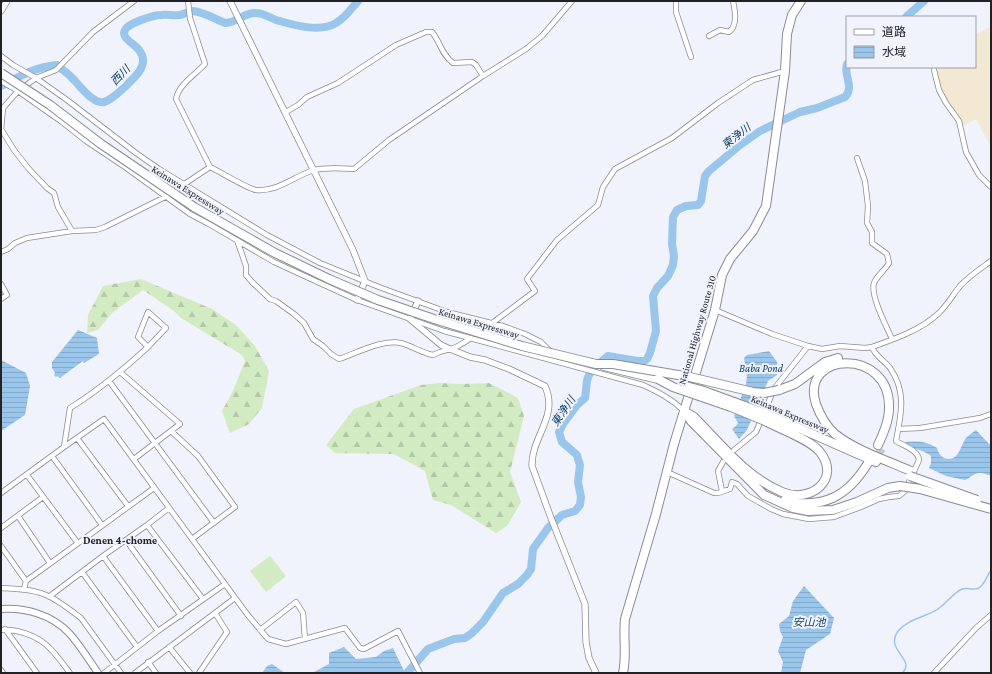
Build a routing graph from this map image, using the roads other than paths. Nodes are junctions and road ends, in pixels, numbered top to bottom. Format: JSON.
{"nodes":[{"id":1,"x":7,"y":1,"type":"edge"},
{"id":2,"x":134,"y":1,"type":"edge"},
{"id":3,"x":188,"y":1,"type":"edge"},
{"id":4,"x":230,"y":1,"type":"edge"},
{"id":5,"x":572,"y":1,"type":"edge"},
{"id":6,"x":676,"y":1,"type":"edge"},
{"id":7,"x":733,"y":1,"type":"edge"},
{"id":8,"x":801,"y":1,"type":"edge"},
{"id":9,"x":1,"y":11,"type":"edge"},
{"id":10,"x":709,"y":36,"type":"dead end"},
{"id":11,"x":1,"y":56,"type":"edge"},
{"id":12,"x":691,"y":57,"type":"dead end"},
{"id":13,"x":934,"y":70,"type":"dead end"},
{"id":14,"x":785,"y":71,"type":"junction"},
{"id":15,"x":1,"y":73,"type":"edge"},
{"id":16,"x":483,"y":76,"type":"junction"},
{"id":17,"x":36,"y":78,"type":"junction"},
{"id":18,"x":1,"y":81,"type":"edge"},
{"id":19,"x":18,"y":92,"type":"junction"},
{"id":20,"x":286,"y":112,"type":"junction"},
{"id":21,"x":1,"y":129,"type":"edge"},
{"id":22,"x":857,"y":158,"type":"dead end"},
{"id":23,"x":210,"y":167,"type":"junction"},
{"id":24,"x":314,"y":170,"type":"junction"},
{"id":25,"x":184,"y":185,"type":"junction"},
{"id":26,"x":991,"y":187,"type":"edge"},
{"id":27,"x":166,"y":197,"type":"junction"},
{"id":28,"x":72,"y":231,"type":"junction"},
{"id":29,"x":237,"y":240,"type":"junction"},
{"id":30,"x":1,"y":252,"type":"edge"},
{"id":31,"x":991,"y":261,"type":"edge"},
{"id":32,"x":365,"y":281,"type":"junction"},
{"id":33,"x":1,"y":284,"type":"edge"},
{"id":34,"x":1,"y":299,"type":"edge"},
{"id":35,"x":358,"y":300,"type":"junction"},
{"id":36,"x":418,"y":301,"type":"junction"},
{"id":37,"x":715,"y":310,"type":"junction"},
{"id":38,"x":410,"y":319,"type":"junction"},
{"id":39,"x":491,"y":324,"type":"junction"},
{"id":40,"x":471,"y":338,"type":"junction"},
{"id":41,"x":892,"y":339,"type":"junction"},
{"id":42,"x":808,"y":346,"type":"junction"},
{"id":43,"x":148,"y":347,"type":"junction"},
{"id":44,"x":872,"y":347,"type":"junction"},
{"id":45,"x":450,"y":350,"type":"junction"},
{"id":46,"x":558,"y":361,"type":"junction"},
{"id":47,"x":596,"y":364,"type":"junction"},
{"id":48,"x":120,"y":372,"type":"junction"},
{"id":49,"x":110,"y":381,"type":"junction"},
{"id":50,"x":684,"y":411,"type":"junction"},
{"id":51,"x":991,"y":414,"type":"edge"},
{"id":52,"x":766,"y":418,"type":"junction"},
{"id":53,"x":898,"y":428,"type":"junction"},
{"id":54,"x":171,"y":431,"type":"junction"},
{"id":55,"x":77,"y":438,"type":"junction"},
{"id":56,"x":156,"y":443,"type":"junction"},
{"id":57,"x":64,"y":447,"type":"junction"},
{"id":58,"x":734,"y":450,"type":"dead end"},
{"id":59,"x":52,"y":456,"type":"junction"},
{"id":60,"x":134,"y":459,"type":"junction"},
{"id":61,"x":723,"y":462,"type":"dead end"},
{"id":62,"x":745,"y":469,"type":"junction"},
{"id":63,"x":667,"y":472,"type":"junction"},
{"id":64,"x":911,"y":474,"type":"junction"},
{"id":65,"x":26,"y":475,"type":"junction"},
{"id":66,"x":1,"y":485,"type":"edge"},
{"id":67,"x":154,"y":488,"type":"junction"},
{"id":68,"x":722,"y":491,"type":"junction"},
{"id":69,"x":3,"y":492,"type":"edge"},
{"id":70,"x":43,"y":497,"type":"junction"},
{"id":71,"x":991,"y":505,"type":"edge"},
{"id":72,"x":128,"y":506,"type":"junction"},
{"id":73,"x":169,"y":508,"type":"junction"},
{"id":74,"x":793,"y":508,"type":"junction"},
{"id":75,"x":991,"y":510,"type":"edge"},
{"id":76,"x":18,"y":516,"type":"junction"},
{"id":77,"x":214,"y":523,"type":"junction"},
{"id":78,"x":102,"y":524,"type":"junction"},
{"id":79,"x":147,"y":525,"type":"junction"},
{"id":80,"x":1,"y":528,"type":"edge"},
{"id":81,"x":192,"y":539,"type":"junction"},
{"id":82,"x":126,"y":540,"type":"junction"},
{"id":83,"x":77,"y":542,"type":"junction"},
{"id":84,"x":1,"y":546,"type":"edge"},
{"id":85,"x":103,"y":556,"type":"junction"},
{"id":86,"x":50,"y":563,"type":"junction"},
{"id":87,"x":82,"y":572,"type":"junction"},
{"id":88,"x":26,"y":581,"type":"junction"},
{"id":89,"x":225,"y":584,"type":"junction"},
{"id":90,"x":1,"y":588,"type":"edge"},
{"id":91,"x":24,"y":589,"type":"junction"},
{"id":92,"x":50,"y":596,"type":"junction"},
{"id":93,"x":235,"y":598,"type":"junction"},
{"id":94,"x":203,"y":599,"type":"junction"},
{"id":95,"x":1,"y":608,"type":"edge"},
{"id":96,"x":215,"y":613,"type":"junction"},
{"id":97,"x":991,"y":615,"type":"edge"},
{"id":98,"x":182,"y":616,"type":"junction"},
{"id":99,"x":3,"y":630,"type":"edge"},
{"id":100,"x":260,"y":630,"type":"junction"},
{"id":101,"x":158,"y":631,"type":"junction"},
{"id":102,"x":305,"y":639,"type":"junction"},
{"id":103,"x":137,"y":647,"type":"junction"},
{"id":104,"x":169,"y":647,"type":"junction"},
{"id":105,"x":148,"y":662,"type":"junction"},
{"id":106,"x":115,"y":665,"type":"junction"},
{"id":107,"x":1,"y":670,"type":"edge"},
{"id":108,"x":3,"y":673,"type":"edge"},
{"id":109,"x":37,"y":673,"type":"edge"},
{"id":110,"x":70,"y":673,"type":"edge"},
{"id":111,"x":98,"y":673,"type":"edge"},
{"id":112,"x":104,"y":673,"type":"edge"},
{"id":113,"x":121,"y":673,"type":"edge"},
{"id":114,"x":135,"y":673,"type":"edge"},
{"id":115,"x":156,"y":673,"type":"edge"},
{"id":116,"x":190,"y":673,"type":"edge"},
{"id":117,"x":199,"y":673,"type":"edge"},
{"id":118,"x":420,"y":673,"type":"edge"},
{"id":119,"x":596,"y":673,"type":"edge"},
{"id":120,"x":623,"y":673,"type":"edge"},
{"id":121,"x":934,"y":673,"type":"edge"}],
"edges":[{"from":1,"to":9,"type":"street"},
{"from":2,"to":17,"type":"street"},
{"from":3,"to":23,"type":"street"},
{"from":4,"to":20,"type":"street"},
{"from":5,"to":16,"type":"street"},
{"from":6,"to":12,"type":"street"},
{"from":7,"to":10,"type":"street"},
{"from":8,"to":14,"type":"highway","name":"National Highway Route 310"},
{"from":11,"to":17,"type":"street"},
{"from":13,"to":26,"type":"street"},
{"from":14,"to":37,"type":"highway","name":"National Highway Route 310"},
{"from":14,"to":39,"type":"street"},
{"from":15,"to":47,"type":"highway","name":"Keinawa Expressway","bridge":true},
{"from":16,"to":20,"type":"street"},
{"from":16,"to":24,"type":"street"},
{"from":17,"to":19,"type":"street"},
{"from":17,"to":25,"type":"street"},
{"from":18,"to":19,"type":"street"},
{"from":19,"to":21,"type":"street"},
{"from":19,"to":27,"type":"street"},
{"from":20,"to":24,"type":"street"},
{"from":21,"to":28,"type":"street"},
{"from":22,"to":41,"type":"street"},
{"from":23,"to":24,"type":"street"},
{"from":23,"to":25,"type":"street"},
{"from":24,"to":32,"type":"street"},
{"from":25,"to":27,"type":"street"},
{"from":25,"to":32,"type":"street"},
{"from":27,"to":28,"type":"street"},
{"from":27,"to":29,"type":"street"},
{"from":28,"to":30,"type":"street"},
{"from":29,"to":35,"type":"street"},
{"from":29,"to":45,"type":"street"},
{"from":31,"to":41,"type":"street"},
{"from":32,"to":35,"type":"street"},
{"from":32,"to":36,"type":"street"},
{"from":33,"to":34,"type":"street"},
{"from":35,"to":38,"type":"street"},
{"from":36,"to":38,"type":"street"},
{"from":36,"to":39,"type":"street"},
{"from":37,"to":42,"type":"street"},
{"from":37,"to":50,"type":"highway","name":"National Highway Route 310"},
{"from":38,"to":40,"type":"street"},
{"from":38,"to":45,"type":"street"},
{"from":39,"to":40,"type":"street"},
{"from":39,"to":46,"type":"street"},
{"from":40,"to":45,"type":"street"},
{"from":40,"to":46,"type":"street"},
{"from":41,"to":44,"type":"street"},
{"from":42,"to":44,"type":"street"},
{"from":42,"to":58,"type":"street"},
{"from":43,"to":43,"type":"street"},
{"from":43,"to":48,"type":"street"},
{"from":44,"to":53,"type":"street"},
{"from":45,"to":119,"type":"street"},
{"from":46,"to":50,"type":"street"},
{"from":47,"to":52,"type":"highway","name":"Keinawa Expressway","bridge":true},
{"from":47,"to":64,"type":"highway","bridge":true},
{"from":48,"to":49,"type":"street"},
{"from":48,"to":54,"type":"street"},
{"from":49,"to":56,"type":"street"},
{"from":49,"to":57,"type":"street"},
{"from":50,"to":62,"type":"highway"},
{"from":50,"to":63,"type":"highway","name":"National Highway Route 310"},
{"from":50,"to":74,"type":"highway"},
{"from":51,"to":53,"type":"street"},
{"from":52,"to":62,"type":"highway"},
{"from":52,"to":64,"type":"highway","name":"Keinawa Expressway"},
{"from":53,"to":68,"type":"street"},
{"from":54,"to":56,"type":"street"},
{"from":54,"to":77,"type":"street"},
{"from":55,"to":57,"type":"street"},
{"from":55,"to":60,"type":"street"},
{"from":55,"to":72,"type":"street"},
{"from":56,"to":60,"type":"street"},
{"from":56,"to":77,"type":"street"},
{"from":57,"to":59,"type":"street"},
{"from":59,"to":65,"type":"street"},
{"from":59,"to":78,"type":"street"},
{"from":60,"to":67,"type":"street"},
{"from":61,"to":68,"type":"street"},
{"from":62,"to":74,"type":"highway"},
{"from":63,"to":68,"type":"street"},
{"from":63,"to":120,"type":"highway","name":"National Highway Route 310"},
{"from":64,"to":71,"type":"highway","name":"Keinawa Expressway","bridge":true},
{"from":65,"to":69,"type":"street"},
{"from":65,"to":70,"type":"street"},
{"from":66,"to":69,"type":"street"},
{"from":67,"to":72,"type":"street"},
{"from":67,"to":73,"type":"street"},
{"from":70,"to":76,"type":"street"},
{"from":70,"to":83,"type":"street"},
{"from":72,"to":78,"type":"street"},
{"from":73,"to":79,"type":"street"},
{"from":73,"to":81,"type":"street"},
{"from":74,"to":75,"type":"highway","bridge":true},
{"from":76,"to":80,"type":"street"},
{"from":76,"to":86,"type":"street"},
{"from":77,"to":81,"type":"street"},
{"from":78,"to":83,"type":"street"},
{"from":79,"to":82,"type":"street"},
{"from":79,"to":94,"type":"street"},
{"from":81,"to":89,"type":"street"},
{"from":82,"to":85,"type":"street"},
{"from":82,"to":98,"type":"street"},
{"from":83,"to":86,"type":"street"},
{"from":84,"to":88,"type":"street"},
{"from":85,"to":87,"type":"street"},
{"from":85,"to":101,"type":"street"},
{"from":86,"to":88,"type":"street"},
{"from":87,"to":92,"type":"street"},
{"from":87,"to":103,"type":"street"},
{"from":88,"to":91,"type":"street"},
{"from":89,"to":93,"type":"street"},
{"from":89,"to":94,"type":"street"},
{"from":90,"to":91,"type":"street"},
{"from":91,"to":92,"type":"street"},
{"from":92,"to":106,"type":"street"},
{"from":93,"to":96,"type":"street"},
{"from":93,"to":100,"type":"street"},
{"from":94,"to":98,"type":"street"},
{"from":95,"to":111,"type":"main road"},
{"from":96,"to":104,"type":"street"},
{"from":96,"to":117,"type":"street"},
{"from":97,"to":121,"type":"street"},
{"from":98,"to":101,"type":"street"},
{"from":99,"to":109,"type":"street"},
{"from":99,"to":110,"type":"street"},
{"from":100,"to":102,"type":"street"},
{"from":100,"to":102,"type":"street"},
{"from":101,"to":103,"type":"street"},
{"from":102,"to":118,"type":"street"},
{"from":103,"to":106,"type":"street"},
{"from":104,"to":105,"type":"street"},
{"from":104,"to":116,"type":"street"},
{"from":105,"to":114,"type":"street"},
{"from":105,"to":115,"type":"street"},
{"from":106,"to":112,"type":"street"},
{"from":106,"to":113,"type":"street"},
{"from":107,"to":108,"type":"street"}]}
